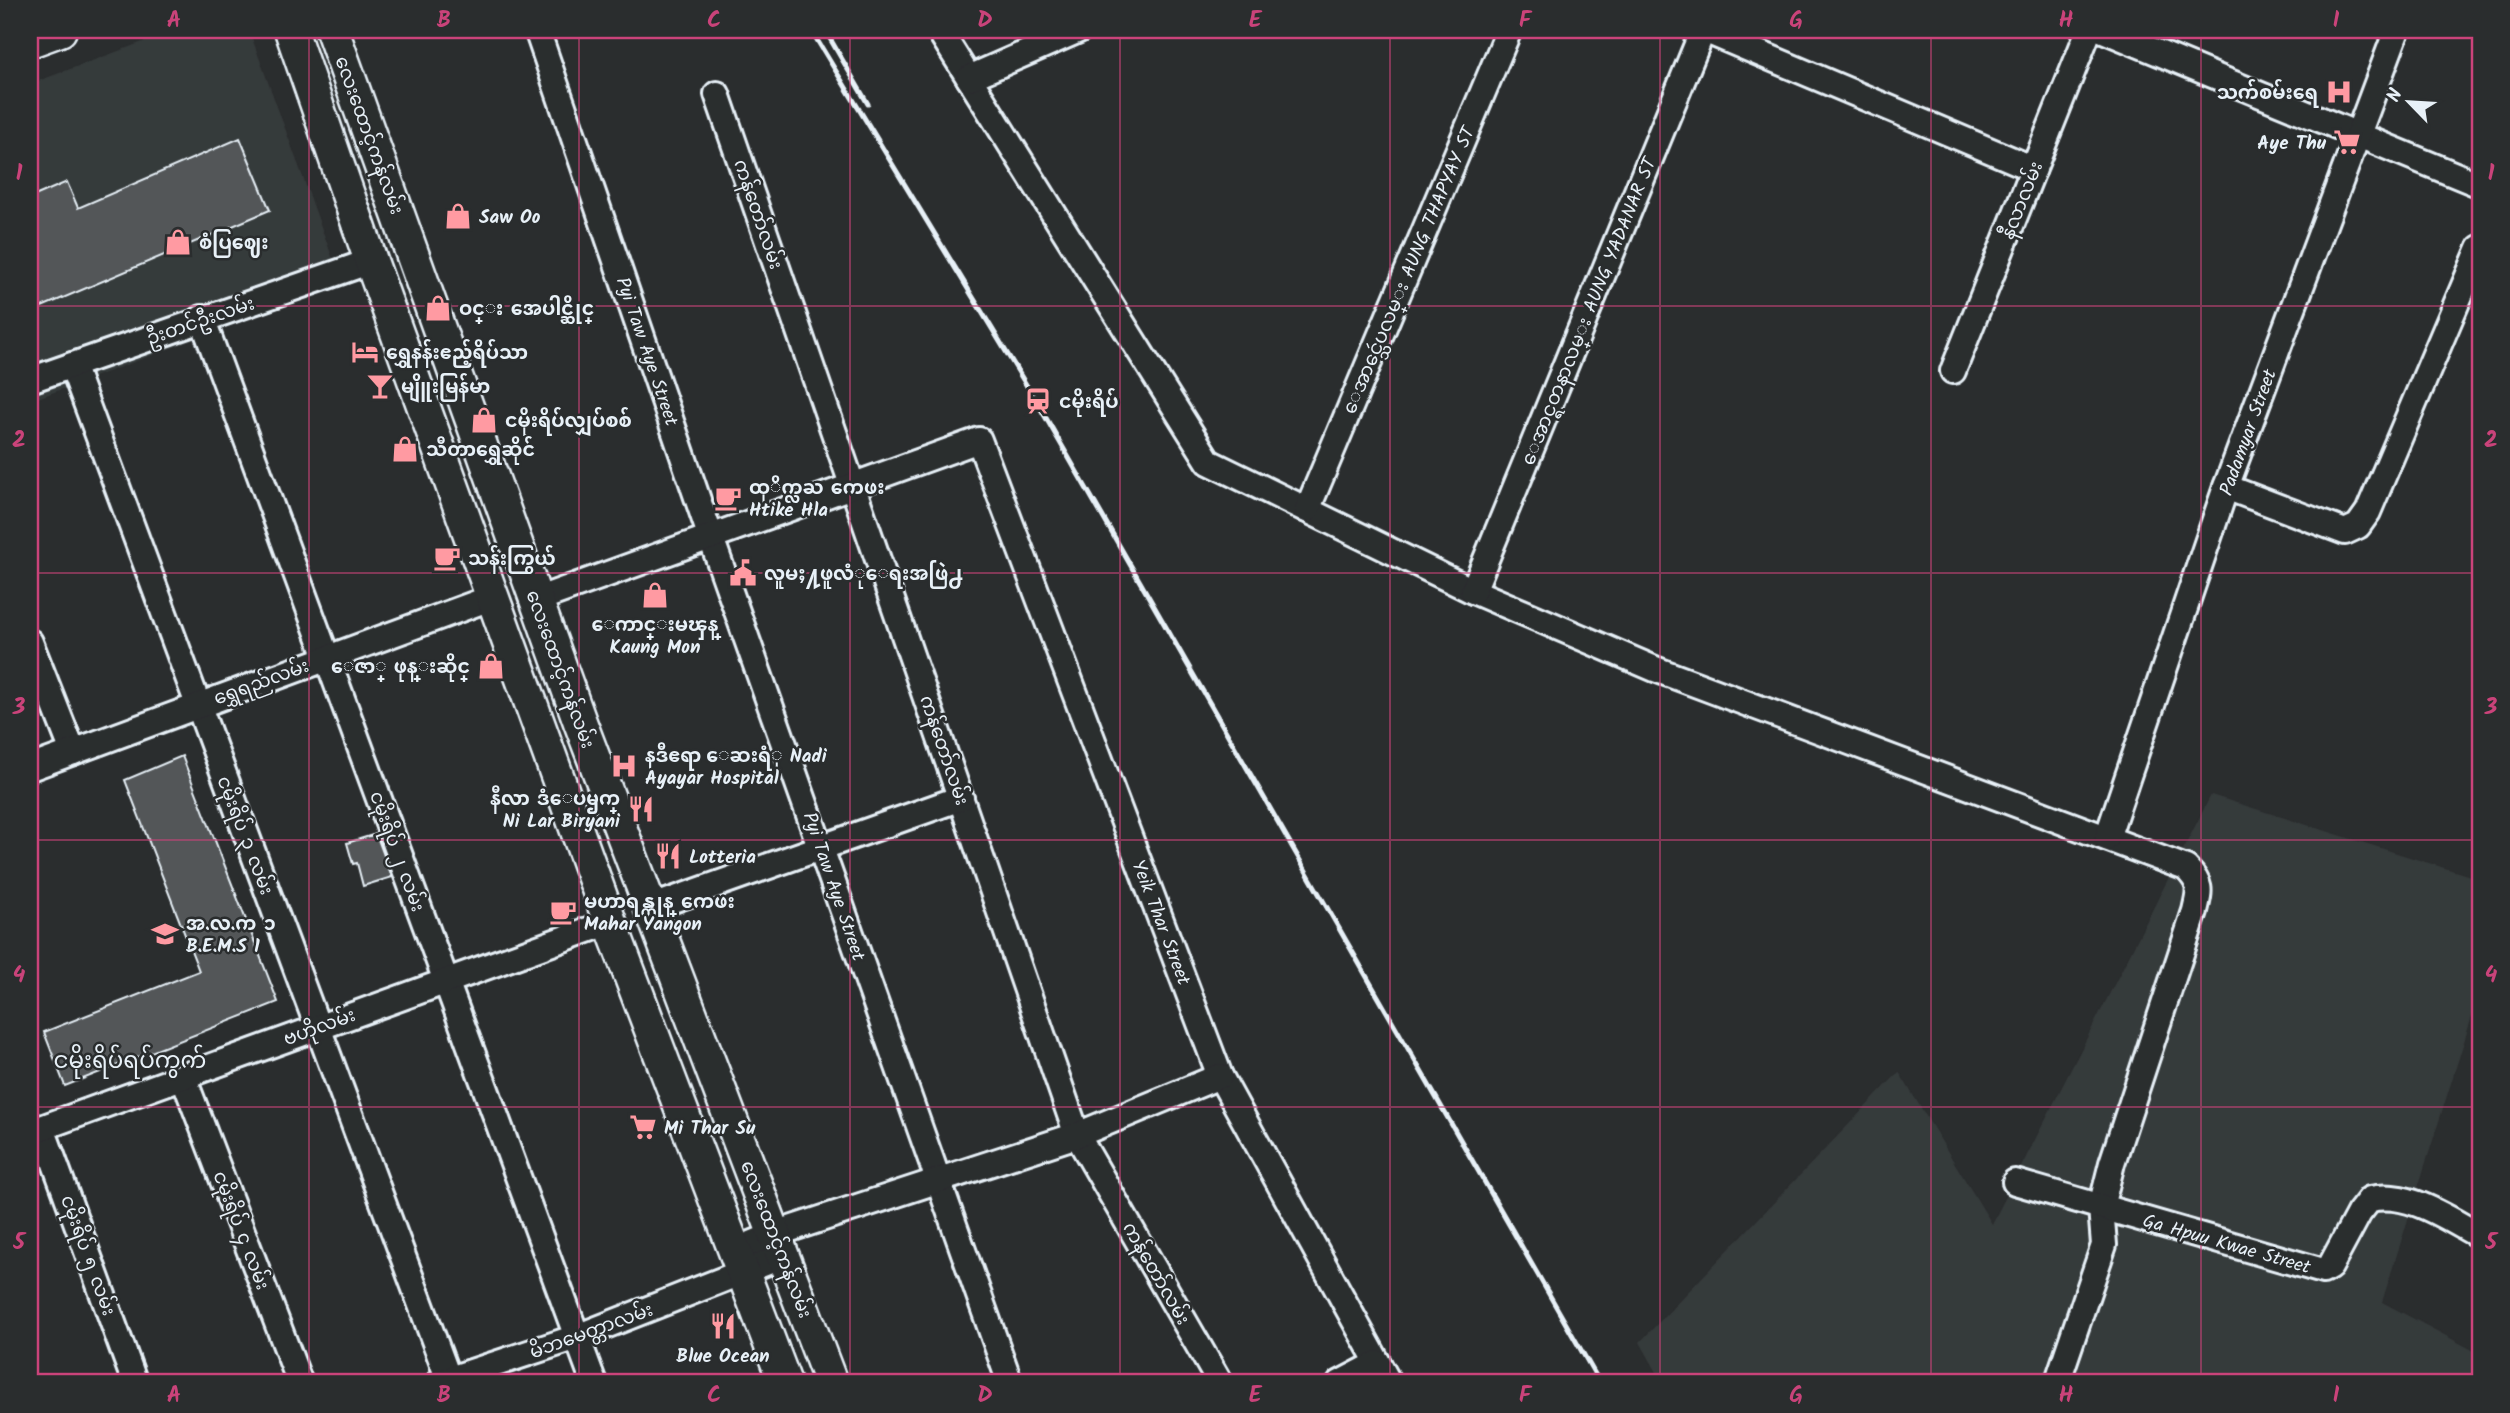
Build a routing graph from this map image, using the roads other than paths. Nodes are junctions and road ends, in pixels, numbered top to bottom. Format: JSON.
{"nodes":[{"id":1,"x":60,"y":30,"type":"edge"},
{"id":2,"x":291,"y":30,"type":"edge"},
{"id":3,"x":332,"y":30,"type":"edge"},
{"id":4,"x":537,"y":30,"type":"edge"},
{"id":5,"x":939,"y":30,"type":"edge"},
{"id":6,"x":1079,"y":30,"type":"edge"},
{"id":7,"x":1509,"y":30,"type":"edge"},
{"id":8,"x":1704,"y":30,"type":"edge"},
{"id":9,"x":2090,"y":30,"type":"edge"},
{"id":10,"x":2103,"y":30,"type":"edge"},
{"id":11,"x":2398,"y":30,"type":"edge"},
{"id":12,"x":30,"y":41,"type":"edge"},
{"id":13,"x":969,"y":78,"type":"junction"},
{"id":14,"x":717,"y":94,"type":"dead end"},
{"id":15,"x":2358,"y":135,"type":"junction"},
{"id":16,"x":2034,"y":169,"type":"junction"},
{"id":17,"x":2480,"y":185,"type":"edge"},
{"id":18,"x":2480,"y":248,"type":"edge"},
{"id":19,"x":371,"y":261,"type":"junction"},
{"id":20,"x":202,"y":318,"type":"junction"},
{"id":21,"x":72,"y":365,"type":"junction"},
{"id":22,"x":1953,"y":371,"type":"dead end"},
{"id":23,"x":30,"y":380,"type":"edge"},
{"id":24,"x":854,"y":485,"type":"junction"},
{"id":25,"x":2226,"y":487,"type":"junction"},
{"id":26,"x":1307,"y":510,"type":"junction"},
{"id":27,"x":710,"y":535,"type":"junction"},
{"id":28,"x":1473,"y":591,"type":"junction"},
{"id":29,"x":493,"y":597,"type":"junction"},
{"id":30,"x":536,"y":600,"type":"junction"},
{"id":31,"x":30,"y":642,"type":"edge"},
{"id":32,"x":328,"y":656,"type":"junction"},
{"id":33,"x":197,"y":705,"type":"junction"},
{"id":34,"x":580,"y":722,"type":"junction"},
{"id":35,"x":542,"y":736,"type":"junction"},
{"id":36,"x":73,"y":752,"type":"junction"},
{"id":37,"x":30,"y":768,"type":"edge"},
{"id":38,"x":961,"y":798,"type":"junction"},
{"id":39,"x":2107,"y":838,"type":"junction"},
{"id":40,"x":820,"y":846,"type":"junction"},
{"id":41,"x":650,"y":908,"type":"junction"},
{"id":42,"x":610,"y":922,"type":"junction"},
{"id":43,"x":444,"y":980,"type":"junction"},
{"id":44,"x":318,"y":1026,"type":"junction"},
{"id":45,"x":183,"y":1076,"type":"junction"},
{"id":46,"x":1220,"y":1076,"type":"junction"},
{"id":47,"x":36,"y":1130,"type":"edge"},
{"id":48,"x":1077,"y":1135,"type":"junction"},
{"id":49,"x":939,"y":1180,"type":"junction"},
{"id":50,"x":2015,"y":1182,"type":"dead end"},
{"id":51,"x":2101,"y":1207,"type":"junction"},
{"id":52,"x":2480,"y":1237,"type":"edge"},
{"id":53,"x":779,"y":1245,"type":"junction"},
{"id":54,"x":738,"y":1262,"type":"junction"},
{"id":55,"x":577,"y":1337,"type":"junction"},
{"id":56,"x":1384,"y":1373,"type":"edge"},
{"id":57,"x":445,"y":1382,"type":"edge"},
{"id":58,"x":135,"y":1383,"type":"edge"},
{"id":59,"x":300,"y":1383,"type":"edge"},
{"id":60,"x":594,"y":1383,"type":"edge"},
{"id":61,"x":785,"y":1383,"type":"edge"},
{"id":62,"x":831,"y":1383,"type":"edge"},
{"id":63,"x":1010,"y":1383,"type":"edge"},
{"id":64,"x":1220,"y":1383,"type":"edge"},
{"id":65,"x":1340,"y":1383,"type":"edge"},
{"id":66,"x":2057,"y":1383,"type":"edge"}],
"edges":[{"from":1,"to":12,"type":"main road"},
{"from":2,"to":19,"type":"main road","name":"လေးထောင့်ကန်လမ်း"},
{"from":3,"to":30,"type":"main road","name":"လေးထောင့်ကန်လမ်း"},
{"from":4,"to":27,"type":"street","name":"Pyi Taw Aye Street"},
{"from":5,"to":13,"type":"street"},
{"from":6,"to":13,"type":"street"},
{"from":7,"to":26,"type":"street","name":"ေအာင္သေဴပလမ္း AUNG THAPYAY ST"},
{"from":8,"to":16,"type":"street"},
{"from":8,"to":28,"type":"street","name":"ေအာင္ရတနာလမ္း AUNG YADANAR ST"},
{"from":9,"to":16,"type":"street","name":"နီလာလမ်း"},
{"from":10,"to":15,"type":"street"},
{"from":11,"to":15,"type":"street","name":"Padamyar Street"},
{"from":13,"to":26,"type":"street"},
{"from":14,"to":24,"type":"street","name":"ကန်တော်လမ်း"},
{"from":15,"to":17,"type":"street"},
{"from":15,"to":25,"type":"street","name":"Padamyar Street"},
{"from":16,"to":22,"type":"street","name":"နီလာလမ်း"},
{"from":18,"to":25,"type":"street"},
{"from":19,"to":20,"type":"street","name":"ဦးတင်ဦးလမ်း"},
{"from":19,"to":29,"type":"main road","name":"လေးထောင့်ကန်လမ်း"},
{"from":20,"to":21,"type":"street","name":"ဦးတင်ဦးလမ်း"},
{"from":20,"to":32,"type":"street","name":"ငမိုးရိပ် ၂ လမ်း"},
{"from":21,"to":23,"type":"street","name":"ဦးတင်ဦးလမ်း"},
{"from":21,"to":33,"type":"street","name":"ငမိုးရိပ် ၃ လမ်း"},
{"from":24,"to":27,"type":"street"},
{"from":24,"to":38,"type":"street","name":"ကန်တော်လမ်း"},
{"from":24,"to":46,"type":"street","name":"Yeik Thar Street"},
{"from":25,"to":39,"type":"street","name":"Padamyar Street"},
{"from":26,"to":28,"type":"street"},
{"from":27,"to":30,"type":"street"},
{"from":27,"to":40,"type":"street","name":"Pyi Taw Aye Street"},
{"from":28,"to":39,"type":"street"},
{"from":29,"to":32,"type":"street","name":"ရွှေရည်လမ်း"},
{"from":29,"to":35,"type":"main road","name":"လေးထောင့်ကန်လမ်း"},
{"from":30,"to":34,"type":"main road","name":"လေးထောင့်ကန်လမ်း"},
{"from":31,"to":36,"type":"street"},
{"from":32,"to":33,"type":"street","name":"ရွှေရည်လမ်း"},
{"from":32,"to":43,"type":"street","name":"ငမိုးရိပ် ၂ လမ်း"},
{"from":33,"to":36,"type":"street","name":"ရွှေရည်လမ်း"},
{"from":33,"to":44,"type":"street","name":"ငမိုးရိပ် ၃ လမ်း"},
{"from":34,"to":35,"type":"main road"},
{"from":34,"to":41,"type":"main road","name":"လေးထောင့်ကန်လမ်း"},
{"from":35,"to":42,"type":"main road","name":"လေးထောင့်ကန်လမ်း"},
{"from":36,"to":37,"type":"street","name":"ရွှေရည်လမ်း"},
{"from":38,"to":40,"type":"street"},
{"from":38,"to":48,"type":"street","name":"ကန်တော်လမ်း"},
{"from":39,"to":51,"type":"street"},
{"from":40,"to":41,"type":"street"},
{"from":40,"to":49,"type":"street","name":"Pyi Taw Aye Street"},
{"from":41,"to":42,"type":"main road"},
{"from":41,"to":53,"type":"main road","name":"လေးထောင့်ကန်လမ်း"},
{"from":42,"to":43,"type":"street","name":"ဗဟိုလမ်း"},
{"from":42,"to":54,"type":"main road","name":"လေးထောင့်ကန်လမ်း"},
{"from":43,"to":44,"type":"street","name":"ဗဟိုလမ်း"},
{"from":43,"to":55,"type":"street","name":"ငမိုးရိပ် ၂ လမ်း"},
{"from":44,"to":45,"type":"street","name":"ဗဟိုလမ်း"},
{"from":44,"to":57,"type":"street","name":"ငမိုးရိပ် ၃ လမ်း"},
{"from":45,"to":47,"type":"street","name":"ဗဟိုလမ်း"},
{"from":45,"to":59,"type":"street","name":"ငမိုးရိပ် ၄ လမ်း"},
{"from":46,"to":48,"type":"street","name":"မိဘမေတ္တာလမ်း"},
{"from":46,"to":56,"type":"street","name":"Yeik Thar Street"},
{"from":47,"to":58,"type":"street","name":"ငမိုးရိပ် ၅ လမ်း"},
{"from":48,"to":49,"type":"street","name":"မိဘမေတ္တာလမ်း"},
{"from":48,"to":64,"type":"street","name":"ကန်တော်လမ်း"},
{"from":49,"to":53,"type":"street","name":"မိဘမေတ္တာလမ်း"},
{"from":49,"to":63,"type":"street","name":"Pyi Taw Aye Street"},
{"from":50,"to":51,"type":"street","name":"Ga Hpuu Kwae Street"},
{"from":51,"to":52,"type":"street","name":"Ga Hpuu Kwae Street"},
{"from":51,"to":66,"type":"street"},
{"from":53,"to":54,"type":"street","name":"မိဘမေတ္တာလမ်း"},
{"from":53,"to":62,"type":"main road","name":"လေးထောင့်ကန်လမ်း"},
{"from":54,"to":55,"type":"street","name":"မိဘမေတ္တာလမ်း"},
{"from":54,"to":61,"type":"main road","name":"လေးထောင့်ကန်လမ်း"},
{"from":55,"to":57,"type":"street","name":"မိဘမေတ္တာလမ်း"},
{"from":55,"to":60,"type":"street","name":"ငမိုးရိပ် ၂ လမ်း"},
{"from":56,"to":65,"type":"street"}]}
